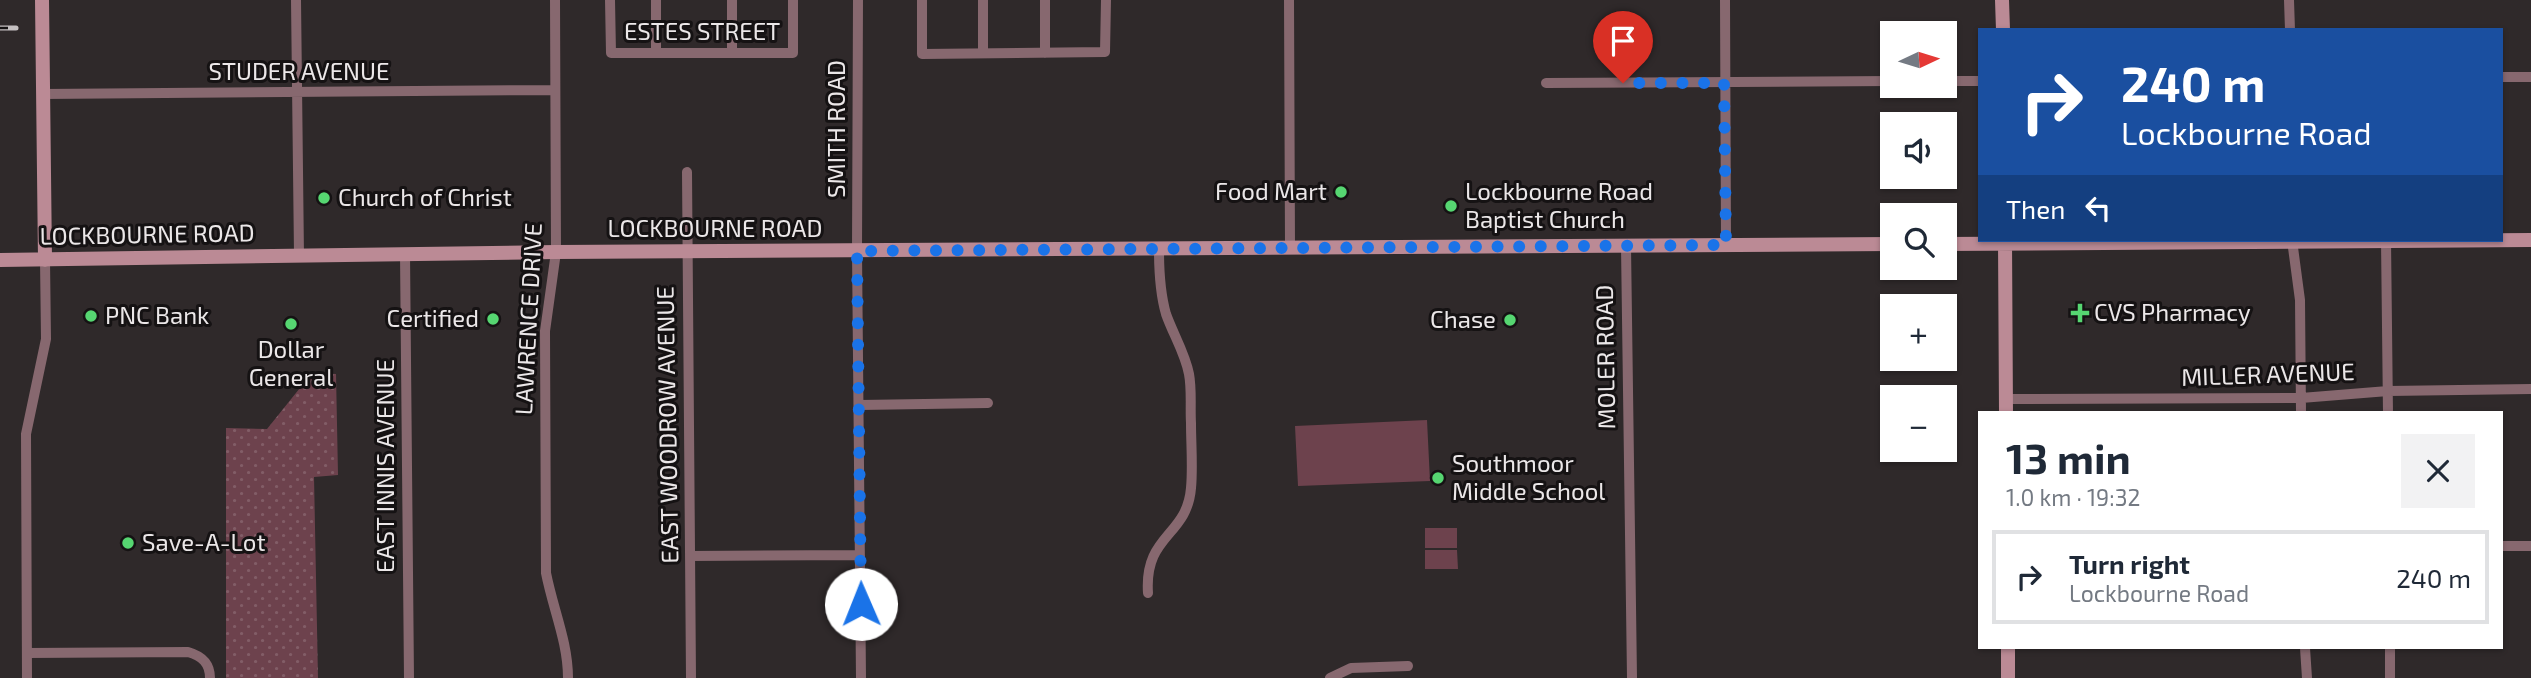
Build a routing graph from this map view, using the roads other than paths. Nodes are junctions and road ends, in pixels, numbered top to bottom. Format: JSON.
{"nodes":[{"id":1,"x":42,"y":0,"type":"edge"},
{"id":2,"x":296,"y":0,"type":"edge"},
{"id":3,"x":555,"y":0,"type":"edge"},
{"id":4,"x":610,"y":0,"type":"edge"},
{"id":5,"x":656,"y":0,"type":"edge"},
{"id":6,"x":732,"y":0,"type":"edge"},
{"id":7,"x":793,"y":0,"type":"edge"},
{"id":8,"x":858,"y":0,"type":"edge"},
{"id":9,"x":922,"y":0,"type":"edge"},
{"id":10,"x":983,"y":0,"type":"edge"},
{"id":11,"x":1045,"y":0,"type":"edge"},
{"id":12,"x":1106,"y":0,"type":"edge"},
{"id":13,"x":1289,"y":0,"type":"edge"},
{"id":14,"x":1725,"y":0,"type":"edge"},
{"id":15,"x":2003,"y":0,"type":"edge"},
{"id":16,"x":2289,"y":0,"type":"edge"},
{"id":17,"x":2003,"y":28,"type":"edge"},
{"id":18,"x":2290,"y":28,"type":"edge"},
{"id":19,"x":1045,"y":52,"type":"junction"},
{"id":20,"x":656,"y":53,"type":"junction"},
{"id":21,"x":732,"y":53,"type":"junction"},
{"id":22,"x":983,"y":53,"type":"junction"},
{"id":23,"x":2503,"y":77,"type":"edge"},
{"id":24,"x":2531,"y":77,"type":"edge"},
{"id":25,"x":1880,"y":81,"type":"edge"},
{"id":26,"x":1957,"y":81,"type":"edge"},
{"id":27,"x":1978,"y":81,"type":"edge"},
{"id":28,"x":1546,"y":83,"type":"dead end"},
{"id":29,"x":1724,"y":83,"type":"junction"},
{"id":30,"x":555,"y":90,"type":"junction"},
{"id":31,"x":297,"y":92,"type":"junction"},
{"id":32,"x":43,"y":94,"type":"junction"},
{"id":33,"x":687,"y":172,"type":"dead end"},
{"id":34,"x":2503,"y":240,"type":"edge"},
{"id":35,"x":2531,"y":240,"type":"edge"},
{"id":36,"x":2005,"y":242,"type":"edge"},
{"id":37,"x":2292,"y":242,"type":"edge"},
{"id":38,"x":2386,"y":242,"type":"edge"},
{"id":39,"x":1880,"y":244,"type":"edge"},
{"id":40,"x":1957,"y":244,"type":"edge"},
{"id":41,"x":1726,"y":245,"type":"junction"},
{"id":42,"x":1626,"y":246,"type":"junction"},
{"id":43,"x":1290,"y":248,"type":"junction"},
{"id":44,"x":1159,"y":250,"type":"junction"},
{"id":45,"x":857,"y":251,"type":"junction"},
{"id":46,"x":687,"y":252,"type":"junction"},
{"id":47,"x":556,"y":253,"type":"junction"},
{"id":48,"x":405,"y":254,"type":"junction"},
{"id":49,"x":299,"y":255,"type":"junction"},
{"id":50,"x":0,"y":260,"type":"edge"},
{"id":51,"x":45,"y":260,"type":"junction"},
{"id":52,"x":2531,"y":389,"type":"edge"},
{"id":53,"x":2388,"y":391,"type":"junction"},
{"id":54,"x":2301,"y":398,"type":"junction"},
{"id":55,"x":988,"y":403,"type":"dead end"},
{"id":56,"x":860,"y":405,"type":"junction"},
{"id":57,"x":2006,"y":406,"type":"edge"},
{"id":58,"x":2301,"y":411,"type":"edge"},
{"id":59,"x":2388,"y":411,"type":"edge"},
{"id":60,"x":2503,"y":546,"type":"edge"},
{"id":61,"x":2531,"y":546,"type":"edge"},
{"id":62,"x":860,"y":555,"type":"junction"},
{"id":63,"x":690,"y":556,"type":"junction"},
{"id":64,"x":1148,"y":593,"type":"dead end"},
{"id":65,"x":2008,"y":649,"type":"edge"},
{"id":66,"x":2305,"y":649,"type":"edge"},
{"id":67,"x":2390,"y":649,"type":"edge"},
{"id":68,"x":27,"y":653,"type":"junction"},
{"id":69,"x":1408,"y":666,"type":"dead end"},
{"id":70,"x":27,"y":678,"type":"edge"},
{"id":71,"x":210,"y":678,"type":"edge"},
{"id":72,"x":409,"y":678,"type":"edge"},
{"id":73,"x":568,"y":678,"type":"edge"},
{"id":74,"x":691,"y":678,"type":"edge"},
{"id":75,"x":861,"y":678,"type":"edge"},
{"id":76,"x":1330,"y":678,"type":"edge"},
{"id":77,"x":1632,"y":678,"type":"edge"},
{"id":78,"x":2008,"y":678,"type":"edge"},
{"id":79,"x":2307,"y":678,"type":"edge"},
{"id":80,"x":2390,"y":678,"type":"edge"}],
"edges":[{"from":1,"to":32,"type":"main road"},
{"from":2,"to":31,"type":"street"},
{"from":3,"to":30,"type":"street","name":"LAWRENCE DRIVE"},
{"from":4,"to":20,"type":"street","name":"ESTES STREET"},
{"from":5,"to":20,"type":"street"},
{"from":6,"to":21,"type":"street"},
{"from":7,"to":21,"type":"street","name":"ESTES STREET"},
{"from":8,"to":45,"type":"street","name":"SMITH ROAD"},
{"from":9,"to":22,"type":"street"},
{"from":10,"to":22,"type":"street"},
{"from":11,"to":19,"type":"street"},
{"from":12,"to":19,"type":"street"},
{"from":13,"to":43,"type":"street"},
{"from":14,"to":29,"type":"street"},
{"from":15,"to":17,"type":"main road"},
{"from":16,"to":18,"type":"street"},
{"from":19,"to":22,"type":"street"},
{"from":20,"to":21,"type":"street","name":"ESTES STREET"},
{"from":23,"to":24,"type":"street"},
{"from":25,"to":29,"type":"street"},
{"from":26,"to":27,"type":"street"},
{"from":28,"to":29,"type":"street"},
{"from":29,"to":41,"type":"street"},
{"from":30,"to":31,"type":"street","name":"STUDER AVENUE"},
{"from":30,"to":47,"type":"street","name":"LAWRENCE DRIVE"},
{"from":31,"to":32,"type":"street","name":"STUDER AVENUE"},
{"from":31,"to":49,"type":"street"},
{"from":32,"to":51,"type":"main road"},
{"from":33,"to":46,"type":"street","name":"EAST WOODROW AVENUE"},
{"from":34,"to":35,"type":"main road"},
{"from":36,"to":40,"type":"main road"},
{"from":36,"to":57,"type":"main road"},
{"from":37,"to":54,"type":"street"},
{"from":38,"to":53,"type":"street"},
{"from":39,"to":41,"type":"main road","name":"LOCKBOURNE ROAD"},
{"from":41,"to":42,"type":"main road","name":"LOCKBOURNE ROAD"},
{"from":42,"to":43,"type":"main road","name":"LOCKBOURNE ROAD"},
{"from":42,"to":77,"type":"street","name":"MOLER ROAD"},
{"from":43,"to":44,"type":"main road","name":"LOCKBOURNE ROAD"},
{"from":44,"to":45,"type":"main road","name":"LOCKBOURNE ROAD"},
{"from":44,"to":64,"type":"street"},
{"from":45,"to":46,"type":"main road","name":"LOCKBOURNE ROAD"},
{"from":45,"to":56,"type":"street","name":"SMITH ROAD"},
{"from":46,"to":47,"type":"main road","name":"LOCKBOURNE ROAD"},
{"from":46,"to":63,"type":"street","name":"EAST WOODROW AVENUE"},
{"from":47,"to":48,"type":"main road","name":"LOCKBOURNE ROAD"},
{"from":47,"to":73,"type":"street","name":"LAWRENCE DRIVE"},
{"from":48,"to":49,"type":"main road","name":"LOCKBOURNE ROAD"},
{"from":48,"to":72,"type":"street","name":"EAST INNIS AVENUE"},
{"from":49,"to":51,"type":"main road","name":"LOCKBOURNE ROAD"},
{"from":50,"to":51,"type":"main road","name":"LOCKBOURNE ROAD"},
{"from":51,"to":68,"type":"street"},
{"from":52,"to":53,"type":"street","name":"MILLER AVENUE"},
{"from":53,"to":54,"type":"street","name":"MILLER AVENUE"},
{"from":53,"to":59,"type":"street"},
{"from":54,"to":57,"type":"street","name":"MILLER AVENUE"},
{"from":54,"to":58,"type":"street"},
{"from":55,"to":56,"type":"street"},
{"from":56,"to":62,"type":"street","name":"SMITH ROAD"},
{"from":60,"to":61,"type":"street"},
{"from":62,"to":63,"type":"street"},
{"from":62,"to":75,"type":"street","name":"SMITH ROAD"},
{"from":63,"to":74,"type":"street","name":"EAST WOODROW AVENUE"},
{"from":65,"to":78,"type":"main road"},
{"from":66,"to":79,"type":"street"},
{"from":67,"to":80,"type":"street"},
{"from":68,"to":70,"type":"street"},
{"from":68,"to":71,"type":"street"},
{"from":69,"to":76,"type":"street"}]}
